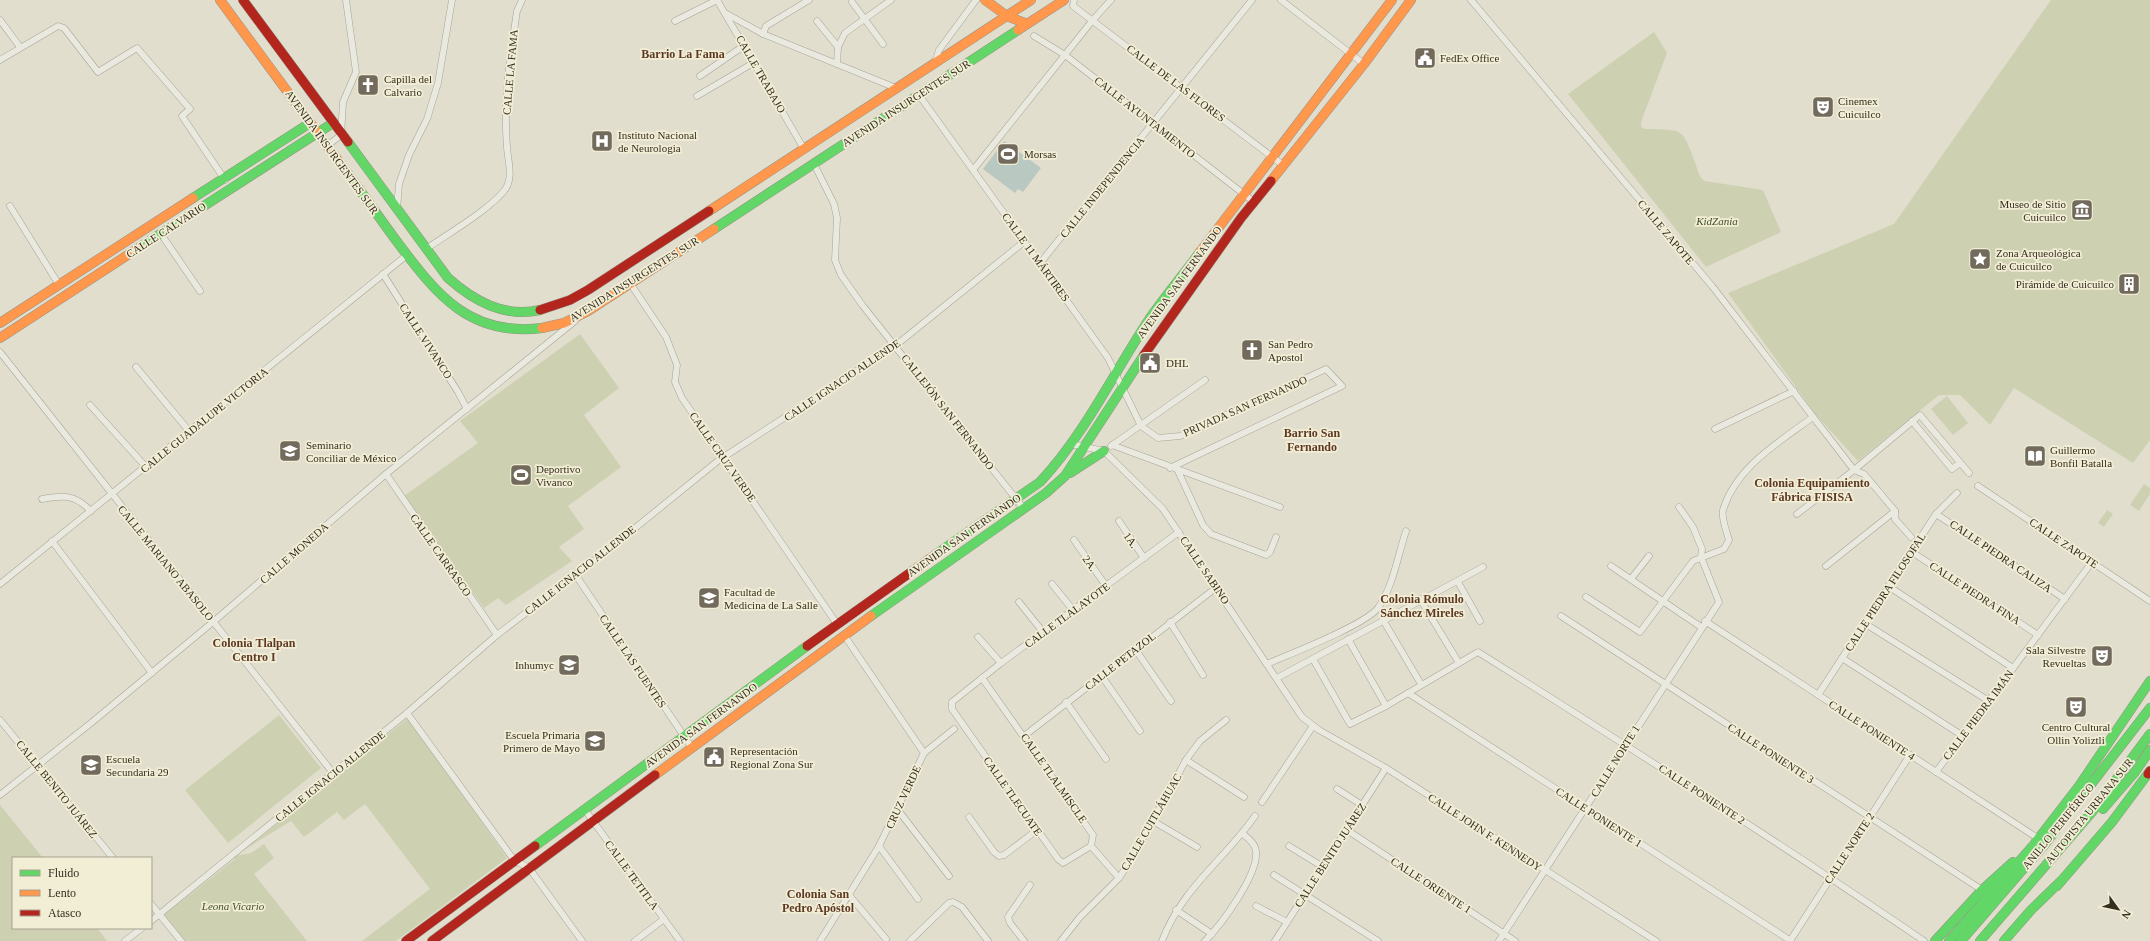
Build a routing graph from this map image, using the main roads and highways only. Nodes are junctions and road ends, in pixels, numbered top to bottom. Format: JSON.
{"nodes":[{"id":1,"x":220,"y":0,"type":"edge"},
{"id":2,"x":243,"y":0,"type":"edge"},
{"id":3,"x":985,"y":0,"type":"edge"},
{"id":4,"x":1031,"y":0,"type":"edge"},
{"id":5,"x":1064,"y":0,"type":"edge"},
{"id":6,"x":1392,"y":0,"type":"edge"},
{"id":7,"x":1411,"y":0,"type":"edge"},
{"id":8,"x":1007,"y":16,"type":"junction"},
{"id":9,"x":1026,"y":24,"type":"junction"},
{"id":10,"x":310,"y":123,"type":"junction"},
{"id":11,"x":333,"y":123,"type":"junction"},
{"id":12,"x":317,"y":133,"type":"junction"},
{"id":13,"x":213,"y":187,"type":"junction"},
{"id":14,"x":219,"y":196,"type":"junction"},
{"id":15,"x":184,"y":206,"type":"junction"},
{"id":16,"x":188,"y":217,"type":"junction"},
{"id":17,"x":161,"y":220,"type":"junction"},
{"id":18,"x":146,"y":230,"type":"junction"},
{"id":19,"x":163,"y":232,"type":"junction"},
{"id":20,"x":134,"y":237,"type":"junction"},
{"id":21,"x":152,"y":240,"type":"junction"},
{"id":22,"x":140,"y":247,"type":"junction"},
{"id":23,"x":87,"y":268,"type":"junction"},
{"id":24,"x":93,"y":278,"type":"junction"},
{"id":25,"x":42,"y":296,"type":"junction"},
{"id":26,"x":25,"y":306,"type":"junction"},
{"id":27,"x":50,"y":306,"type":"junction"},
{"id":28,"x":33,"y":317,"type":"junction"},
{"id":29,"x":0,"y":323,"type":"edge"},
{"id":30,"x":0,"y":338,"type":"edge"},
{"id":31,"x":1108,"y":448,"type":"road end"},
{"id":32,"x":1066,"y":476,"type":"junction"},
{"id":33,"x":2150,"y":681,"type":"edge"},
{"id":34,"x":2150,"y":708,"type":"edge"},
{"id":35,"x":2150,"y":718,"type":"edge"},
{"id":36,"x":2150,"y":734,"type":"edge"},
{"id":37,"x":2150,"y":750,"type":"edge"},
{"id":38,"x":2149,"y":772,"type":"edge"},
{"id":39,"x":2042,"y":842,"type":"junction"},
{"id":40,"x":2061,"y":881,"type":"junction"},
{"id":41,"x":406,"y":941,"type":"edge"},
{"id":42,"x":432,"y":941,"type":"edge"},
{"id":43,"x":1936,"y":941,"type":"edge"},
{"id":44,"x":1949,"y":941,"type":"edge"},
{"id":45,"x":1962,"y":941,"type":"edge"},
{"id":46,"x":1970,"y":941,"type":"edge"},
{"id":47,"x":1980,"y":941,"type":"edge"},
{"id":48,"x":1989,"y":941,"type":"edge"},
{"id":49,"x":2004,"y":941,"type":"edge"},
{"id":50,"x":2011,"y":941,"type":"edge"}],
"edges":[{"from":1,"to":10,"type":"main road","name":"AVENIDA INSURGENTES SUR"},
{"from":2,"to":11,"type":"main road","name":"AVENIDA INSURGENTES SUR"},
{"from":3,"to":8,"type":"main road"},
{"from":4,"to":8,"type":"main road","name":"AVENIDA INSURGENTES SUR"},
{"from":5,"to":9,"type":"main road","name":"AVENIDA INSURGENTES SUR"},
{"from":6,"to":41,"type":"main road","name":"AVENIDA SAN FERNANDO"},
{"from":7,"to":32,"type":"main road","name":"AVENIDA SAN FERNANDO"},
{"from":8,"to":9,"type":"main road"},
{"from":8,"to":11,"type":"main road","name":"AVENIDA INSURGENTES SUR"},
{"from":9,"to":12,"type":"main road","name":"AVENIDA INSURGENTES SUR"},
{"from":10,"to":12,"type":"main road","name":"AVENIDA INSURGENTES SUR"},
{"from":10,"to":13,"type":"main road","name":"CALLE CALVARIO"},
{"from":11,"to":12,"type":"main road","name":"CALLE CALVARIO"},
{"from":12,"to":14,"type":"main road","name":"CALLE CALVARIO"},
{"from":13,"to":14,"type":"main road"},
{"from":13,"to":15,"type":"main road","name":"CALLE CALVARIO"},
{"from":14,"to":16,"type":"main road","name":"CALLE CALVARIO"},
{"from":15,"to":16,"type":"main road"},
{"from":15,"to":17,"type":"main road","name":"CALLE CALVARIO"},
{"from":16,"to":19,"type":"main road","name":"CALLE CALVARIO"},
{"from":17,"to":18,"type":"main road","name":"CALLE CALVARIO"},
{"from":17,"to":19,"type":"main road"},
{"from":18,"to":20,"type":"main road","name":"CALLE CALVARIO"},
{"from":18,"to":21,"type":"main road"},
{"from":19,"to":21,"type":"main road","name":"CALLE CALVARIO"},
{"from":20,"to":22,"type":"main road"},
{"from":20,"to":23,"type":"main road","name":"CALLE CALVARIO"},
{"from":21,"to":22,"type":"main road","name":"CALLE CALVARIO"},
{"from":22,"to":24,"type":"main road","name":"CALLE CALVARIO"},
{"from":23,"to":24,"type":"main road"},
{"from":23,"to":25,"type":"main road","name":"CALLE CALVARIO"},
{"from":24,"to":27,"type":"main road","name":"CALLE CALVARIO"},
{"from":25,"to":26,"type":"main road","name":"CALLE CALVARIO"},
{"from":25,"to":27,"type":"main road"},
{"from":26,"to":28,"type":"main road"},
{"from":26,"to":29,"type":"main road","name":"CALLE CALVARIO"},
{"from":27,"to":28,"type":"main road","name":"CALLE CALVARIO"},
{"from":28,"to":30,"type":"main road","name":"CALLE CALVARIO"},
{"from":31,"to":32,"type":"main road"},
{"from":32,"to":42,"type":"main road","name":"AVENIDA SAN FERNANDO"},
{"from":33,"to":39,"type":"main road"},
{"from":34,"to":39,"type":"main road","name":"ANILLO PERIFÉRICO"},
{"from":35,"to":46,"type":"main road","name":"AUTOPISTA URBANA SUR"},
{"from":36,"to":47,"type":"main road","name":"AUTOPISTA URBANA SUR"},
{"from":37,"to":48,"type":"main road","name":"ANILLO PERIFÉRICO"},
{"from":38,"to":40,"type":"main road"},
{"from":39,"to":43,"type":"main road"},
{"from":39,"to":44,"type":"main road"},
{"from":39,"to":45,"type":"main road","name":"ANILLO PERIFÉRICO"},
{"from":40,"to":49,"type":"main road"},
{"from":40,"to":50,"type":"main road"}]}
